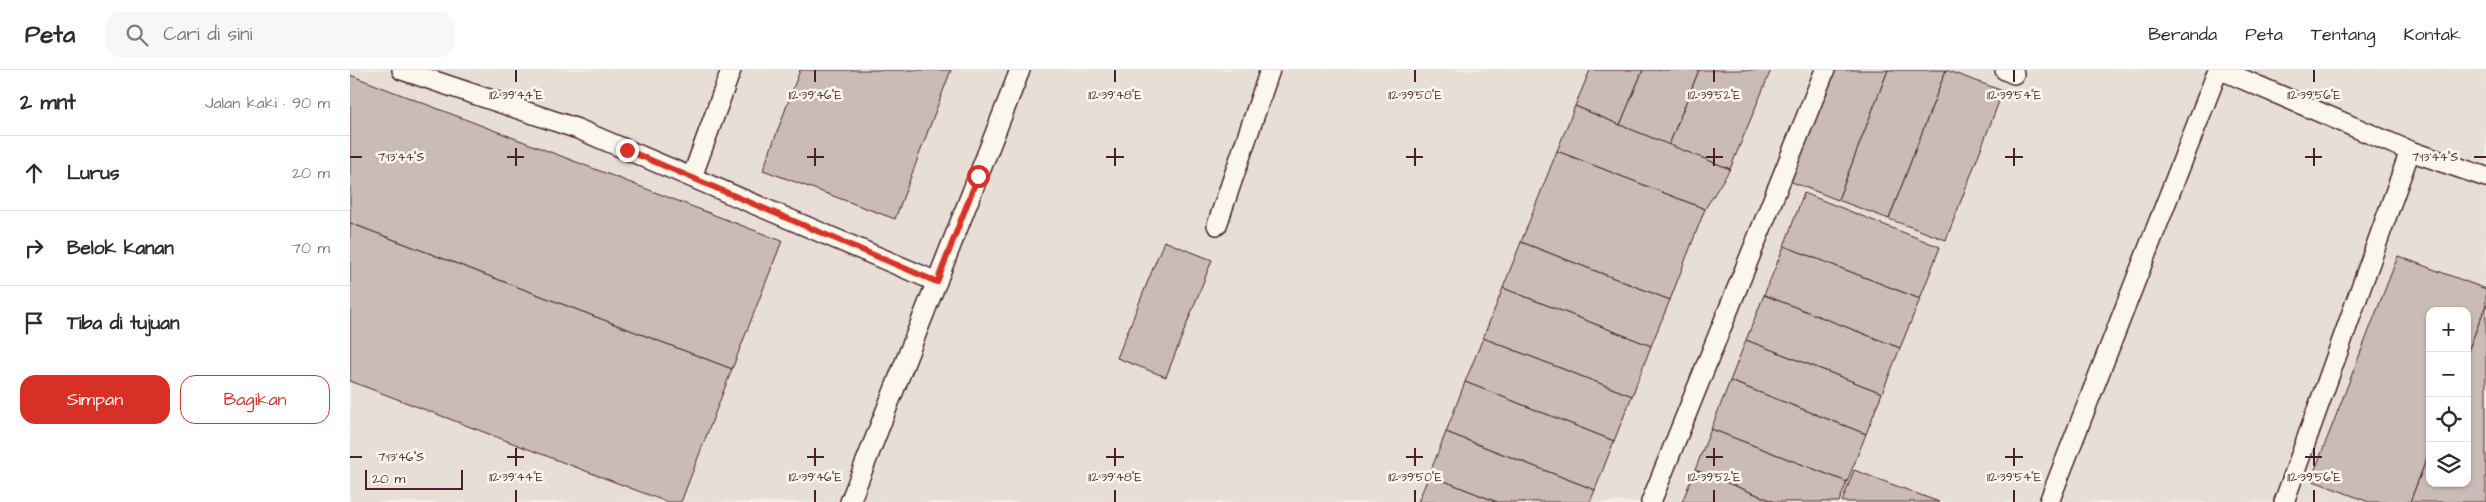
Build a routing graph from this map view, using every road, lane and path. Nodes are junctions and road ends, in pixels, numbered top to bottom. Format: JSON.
{"nodes":[{"id":1,"x":402,"y":70,"type":"edge"},
{"id":2,"x":731,"y":70,"type":"edge"},
{"id":3,"x":1020,"y":70,"type":"edge"},
{"id":4,"x":1270,"y":70,"type":"edge"},
{"id":5,"x":1825,"y":70,"type":"edge"},
{"id":6,"x":2219,"y":70,"type":"edge"},
{"id":7,"x":2410,"y":150,"type":"junction"},
{"id":8,"x":692,"y":177,"type":"junction"},
{"id":9,"x":2486,"y":177,"type":"edge"},
{"id":10,"x":1217,"y":224,"type":"dead end"},
{"id":11,"x":937,"y":282,"type":"junction"},
{"id":12,"x":850,"y":502,"type":"edge"},
{"id":13,"x":1651,"y":502,"type":"edge"},
{"id":14,"x":2049,"y":502,"type":"edge"},
{"id":15,"x":2284,"y":502,"type":"edge"}],
"edges":[{"from":1,"to":8,"type":"lane"},
{"from":2,"to":8,"type":"lane"},
{"from":3,"to":11,"type":"lane"},
{"from":4,"to":10,"type":"lane"},
{"from":5,"to":13,"type":"lane"},
{"from":6,"to":7,"type":"lane"},
{"from":6,"to":14,"type":"lane"},
{"from":7,"to":9,"type":"lane"},
{"from":7,"to":15,"type":"lane"},
{"from":8,"to":11,"type":"lane"},
{"from":11,"to":12,"type":"lane"}]}
